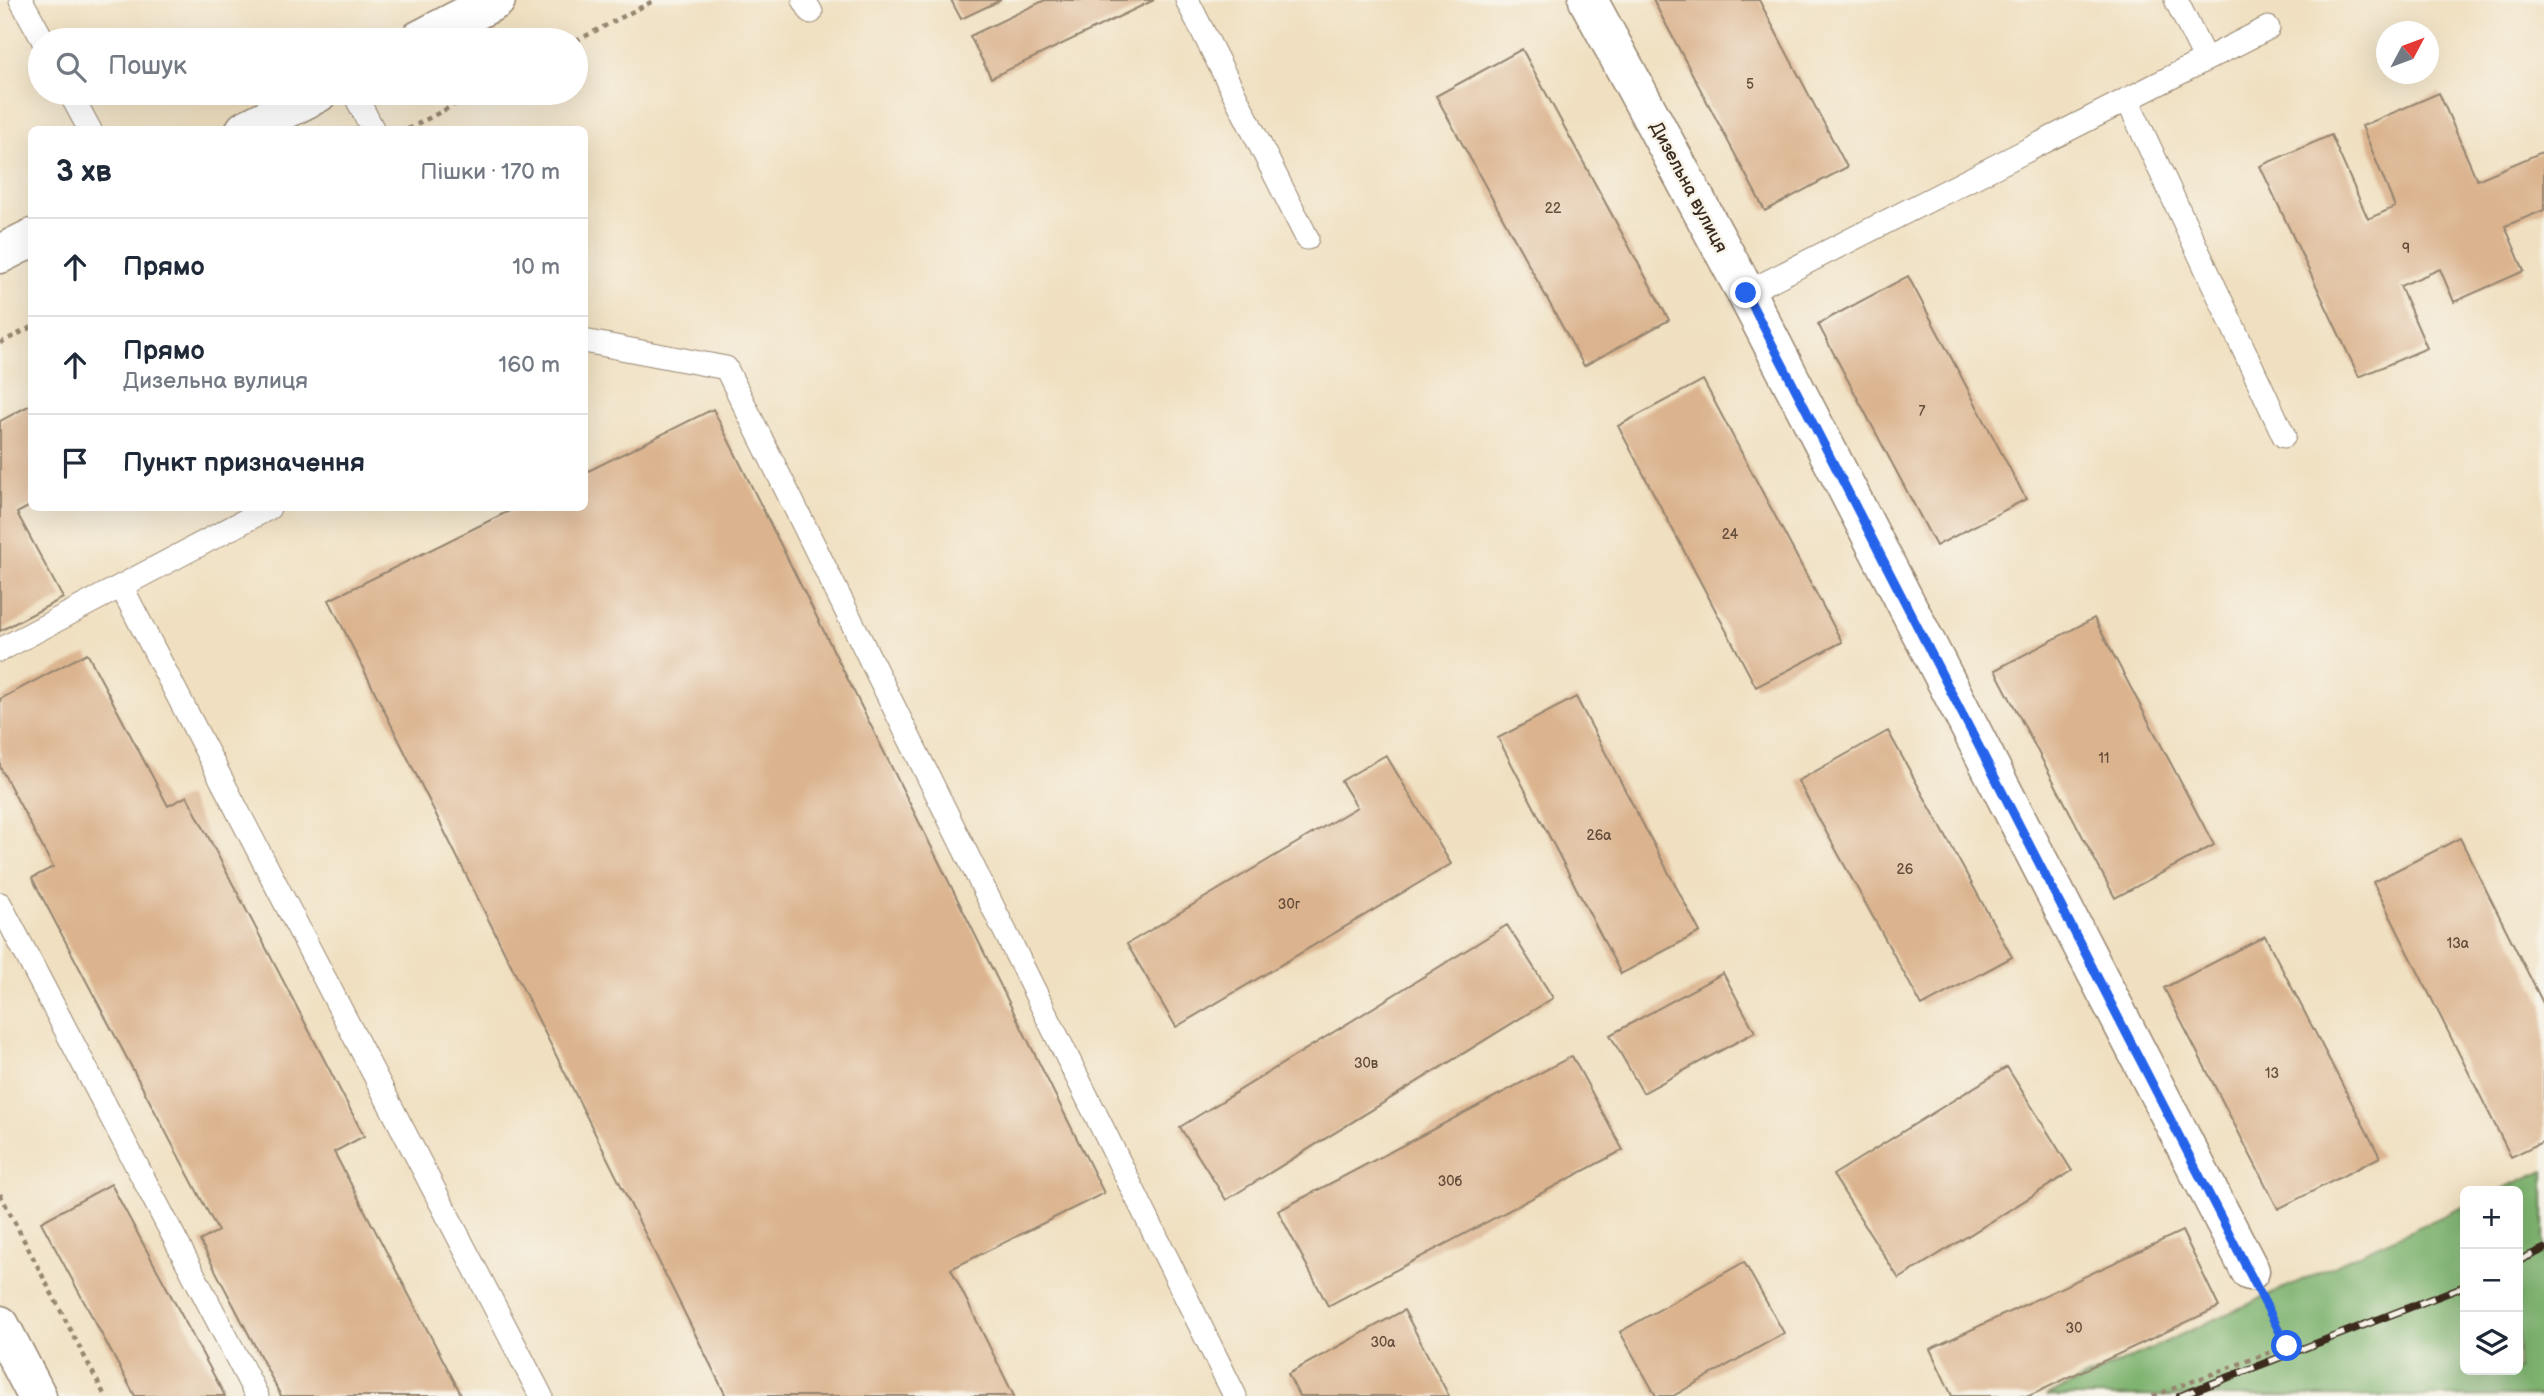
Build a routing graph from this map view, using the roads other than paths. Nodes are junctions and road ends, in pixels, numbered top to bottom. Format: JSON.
{"nodes":[{"id":1,"x":21,"y":0,"type":"edge"},
{"id":2,"x":1186,"y":0,"type":"edge"},
{"id":3,"x":1588,"y":0,"type":"edge"},
{"id":4,"x":2176,"y":0,"type":"edge"},
{"id":5,"x":477,"y":5,"type":"edge"},
{"id":6,"x":36,"y":28,"type":"edge"},
{"id":7,"x":439,"y":28,"type":"edge"},
{"id":8,"x":2268,"y":28,"type":"dead end"},
{"id":9,"x":2205,"y":59,"type":"junction"},
{"id":10,"x":2127,"y":99,"type":"junction"},
{"id":11,"x":76,"y":105,"type":"edge"},
{"id":12,"x":294,"y":105,"type":"edge"},
{"id":13,"x":360,"y":105,"type":"edge"},
{"id":14,"x":88,"y":126,"type":"edge"},
{"id":15,"x":253,"y":126,"type":"edge"},
{"id":16,"x":371,"y":126,"type":"edge"},
{"id":17,"x":1307,"y":239,"type":"dead end"},
{"id":18,"x":28,"y":240,"type":"edge"},
{"id":19,"x":0,"y":254,"type":"edge"},
{"id":20,"x":1746,"y":293,"type":"junction"},
{"id":21,"x":588,"y":342,"type":"edge"},
{"id":22,"x":2284,"y":436,"type":"dead end"},
{"id":23,"x":263,"y":511,"type":"edge"},
{"id":24,"x":121,"y":586,"type":"junction"},
{"id":25,"x":0,"y":650,"type":"edge"},
{"id":26,"x":0,"y":904,"type":"edge"},
{"id":27,"x":2250,"y":1271,"type":"road end"},
{"id":28,"x":0,"y":1325,"type":"edge"},
{"id":29,"x":37,"y":1396,"type":"edge"},
{"id":30,"x":257,"y":1396,"type":"edge"},
{"id":31,"x":541,"y":1396,"type":"edge"},
{"id":32,"x":1235,"y":1396,"type":"edge"}],
"edges":[{"from":1,"to":6,"type":"lane"},
{"from":2,"to":17,"type":"lane"},
{"from":3,"to":20,"type":"street","name":"Дизельна вулиця"},
{"from":4,"to":9,"type":"lane"},
{"from":5,"to":7,"type":"street"},
{"from":8,"to":9,"type":"lane"},
{"from":9,"to":10,"type":"lane"},
{"from":10,"to":20,"type":"lane"},
{"from":10,"to":22,"type":"lane"},
{"from":11,"to":14,"type":"lane"},
{"from":12,"to":15,"type":"street"},
{"from":13,"to":16,"type":"lane"},
{"from":18,"to":19,"type":"street"},
{"from":20,"to":27,"type":"street","name":"Дизельна вулиця"},
{"from":21,"to":32,"type":"lane"},
{"from":23,"to":24,"type":"lane"},
{"from":24,"to":25,"type":"lane"},
{"from":24,"to":31,"type":"lane"},
{"from":26,"to":30,"type":"lane"},
{"from":28,"to":29,"type":"street"}]}
